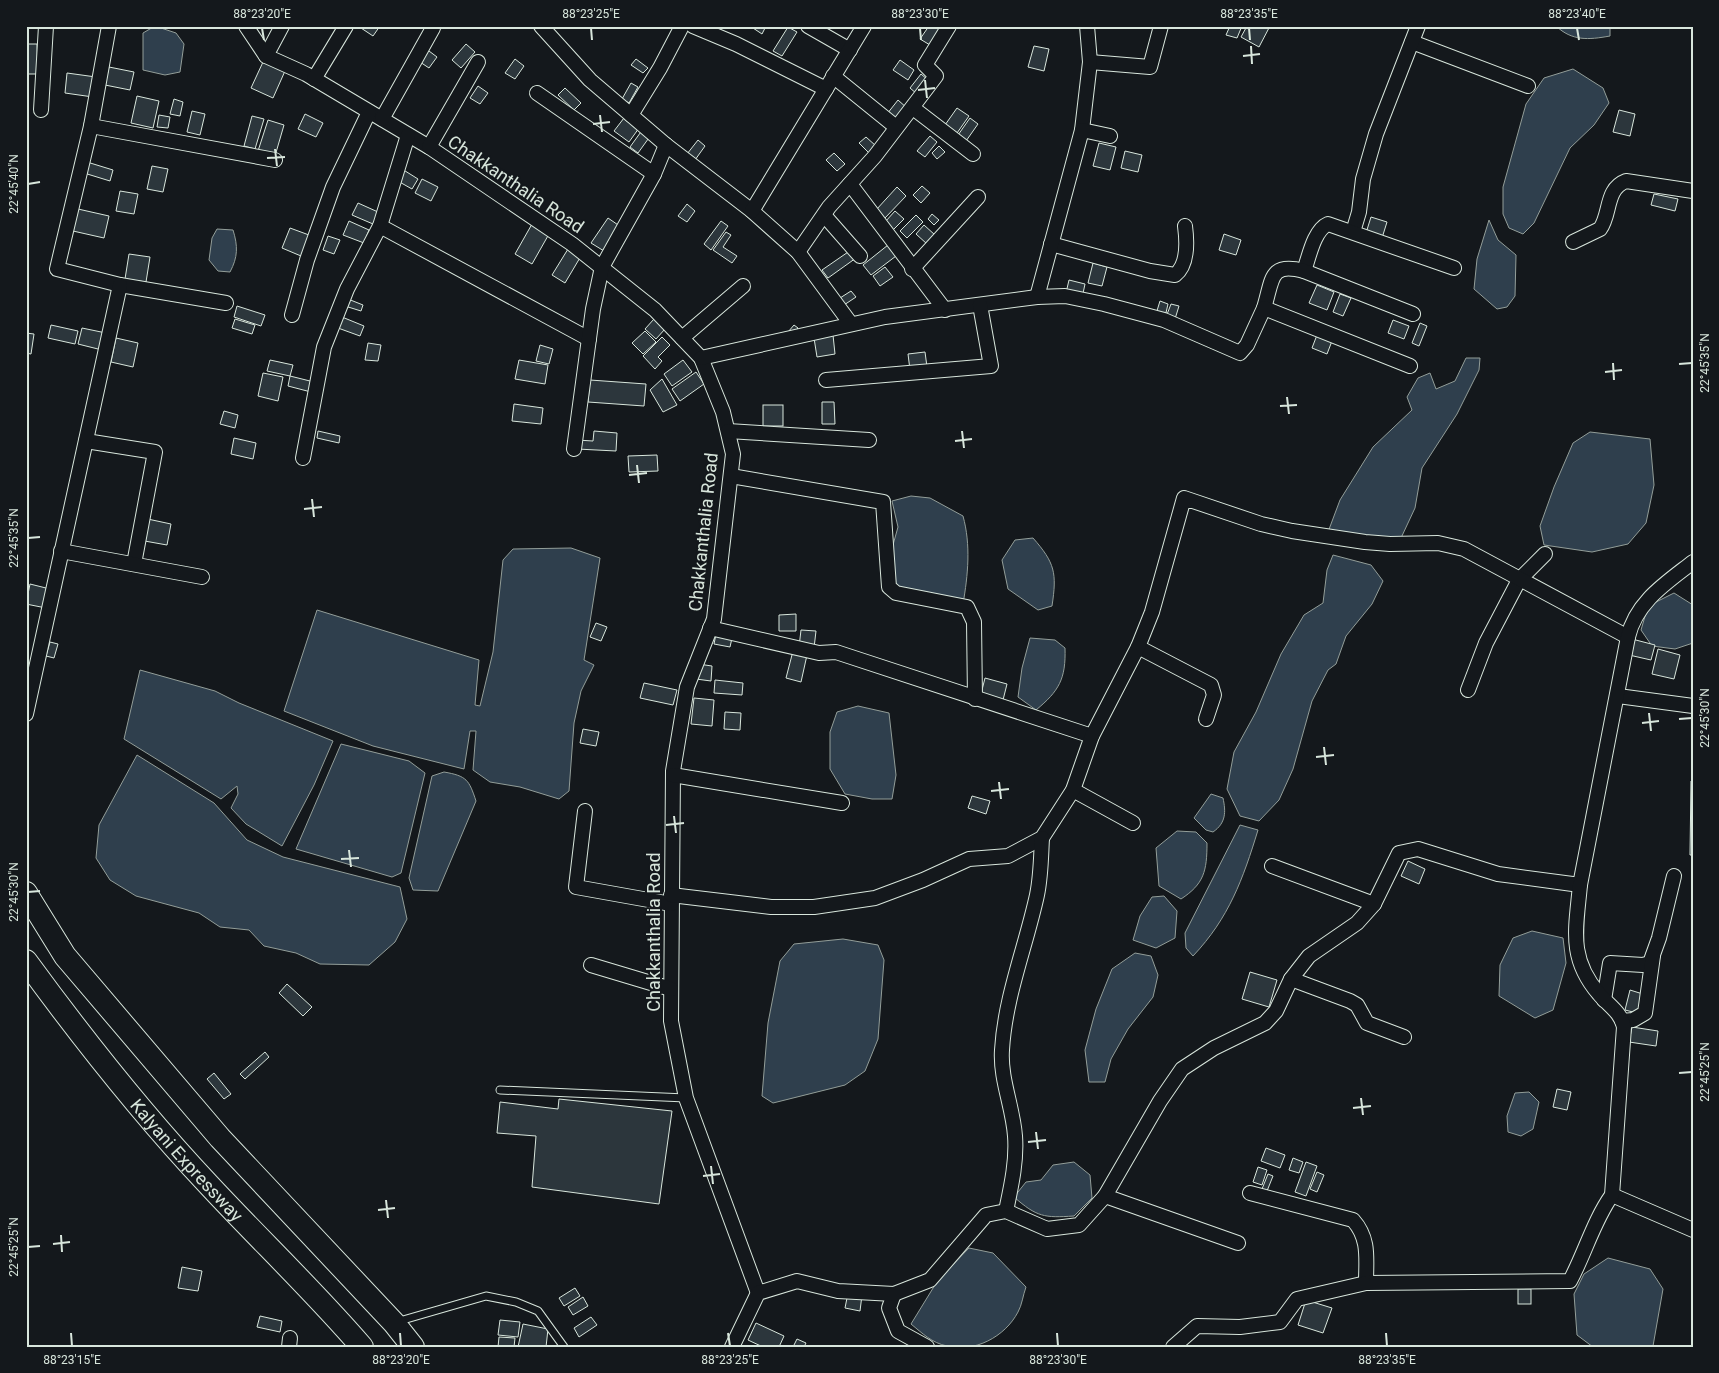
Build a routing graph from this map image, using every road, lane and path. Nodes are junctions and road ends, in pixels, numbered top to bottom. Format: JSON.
{"nodes":[{"id":1,"x":46,"y":26,"type":"edge"},
{"id":2,"x":109,"y":26,"type":"edge"},
{"id":3,"x":246,"y":26,"type":"edge"},
{"id":4,"x":282,"y":26,"type":"edge"},
{"id":5,"x":346,"y":26,"type":"edge"},
{"id":6,"x":541,"y":26,"type":"edge"},
{"id":7,"x":682,"y":26,"type":"edge"},
{"id":8,"x":808,"y":26,"type":"edge"},
{"id":9,"x":864,"y":26,"type":"edge"},
{"id":10,"x":949,"y":26,"type":"edge"},
{"id":11,"x":1087,"y":26,"type":"edge"},
{"id":12,"x":1161,"y":26,"type":"edge"},
{"id":13,"x":1418,"y":26,"type":"edge"},
{"id":14,"x":433,"y":28,"type":"dead end"},
{"id":15,"x":702,"y":28,"type":"edge"},
{"id":16,"x":1412,"y":42,"type":"junction"},
{"id":17,"x":850,"y":50,"type":"junction"},
{"id":18,"x":266,"y":56,"type":"junction"},
{"id":19,"x":478,"y":62,"type":"dead end"},
{"id":20,"x":1090,"y":62,"type":"junction"},
{"id":21,"x":833,"y":76,"type":"junction"},
{"id":22,"x":314,"y":79,"type":"junction"},
{"id":23,"x":1528,"y":86,"type":"dead end"},
{"id":24,"x":826,"y":89,"type":"junction"},
{"id":25,"x":537,"y":93,"type":"dead end"},
{"id":26,"x":913,"y":108,"type":"junction"},
{"id":27,"x":41,"y":110,"type":"dead end"},
{"id":28,"x":369,"y":112,"type":"junction"},
{"id":29,"x":631,"y":115,"type":"junction"},
{"id":30,"x":382,"y":119,"type":"junction"},
{"id":31,"x":91,"y":126,"type":"junction"},
{"id":32,"x":896,"y":127,"type":"junction"},
{"id":33,"x":1082,"y":130,"type":"junction"},
{"id":34,"x":408,"y":135,"type":"junction"},
{"id":35,"x":1110,"y":136,"type":"dead end"},
{"id":36,"x":666,"y":145,"type":"junction"},
{"id":37,"x":429,"y":147,"type":"junction"},
{"id":38,"x":973,"y":154,"type":"dead end"},
{"id":39,"x":275,"y":160,"type":"dead end"},
{"id":40,"x":654,"y":174,"type":"junction"},
{"id":41,"x":850,"y":184,"type":"junction"},
{"id":42,"x":1693,"y":191,"type":"edge"},
{"id":43,"x":978,"y":197,"type":"dead end"},
{"id":44,"x":752,"y":211,"type":"junction"},
{"id":45,"x":824,"y":214,"type":"junction"},
{"id":46,"x":380,"y":226,"type":"junction"},
{"id":47,"x":1185,"y":226,"type":"dead end"},
{"id":48,"x":1353,"y":232,"type":"junction"},
{"id":49,"x":1573,"y":242,"type":"dead end"},
{"id":50,"x":1051,"y":244,"type":"junction"},
{"id":51,"x":798,"y":252,"type":"junction"},
{"id":52,"x":860,"y":256,"type":"dead end"},
{"id":53,"x":602,"y":268,"type":"junction"},
{"id":54,"x":1454,"y":268,"type":"dead end"},
{"id":55,"x":912,"y":269,"type":"junction"},
{"id":56,"x":1304,"y":271,"type":"junction"},
{"id":57,"x":120,"y":285,"type":"junction"},
{"id":58,"x":743,"y":286,"type":"dead end"},
{"id":59,"x":1037,"y":297,"type":"junction"},
{"id":60,"x":226,"y":303,"type":"dead end"},
{"id":61,"x":980,"y":305,"type":"junction"},
{"id":62,"x":1264,"y":308,"type":"junction"},
{"id":63,"x":945,"y":310,"type":"junction"},
{"id":64,"x":292,"y":314,"type":"dead end"},
{"id":65,"x":1413,"y":314,"type":"dead end"},
{"id":66,"x":851,"y":324,"type":"junction"},
{"id":67,"x":682,"y":338,"type":"junction"},
{"id":68,"x":589,"y":340,"type":"junction"},
{"id":69,"x":701,"y":358,"type":"junction"},
{"id":70,"x":1410,"y":366,"type":"dead end"},
{"id":71,"x":826,"y":380,"type":"dead end"},
{"id":72,"x":728,"y":431,"type":"junction"},
{"id":73,"x":86,"y":440,"type":"junction"},
{"id":74,"x":869,"y":440,"type":"dead end"},
{"id":75,"x":574,"y":449,"type":"dead end"},
{"id":76,"x":303,"y":458,"type":"dead end"},
{"id":77,"x":731,"y":476,"type":"junction"},
{"id":78,"x":62,"y":551,"type":"junction"},
{"id":79,"x":1545,"y":554,"type":"dead end"},
{"id":80,"x":1693,"y":562,"type":"edge"},
{"id":81,"x":134,"y":564,"type":"junction"},
{"id":82,"x":202,"y":577,"type":"dead end"},
{"id":83,"x":1519,"y":580,"type":"junction"},
{"id":84,"x":710,"y":628,"type":"junction"},
{"id":85,"x":1628,"y":637,"type":"junction"},
{"id":86,"x":1138,"y":647,"type":"junction"},
{"id":87,"x":1468,"y":690,"type":"dead end"},
{"id":88,"x":1618,"y":696,"type":"junction"},
{"id":89,"x":975,"y":699,"type":"junction"},
{"id":90,"x":1693,"y":706,"type":"edge"},
{"id":91,"x":26,"y":714,"type":"edge"},
{"id":92,"x":1206,"y":719,"type":"dead end"},
{"id":93,"x":1092,"y":736,"type":"junction"},
{"id":94,"x":673,"y":775,"type":"junction"},
{"id":95,"x":1073,"y":790,"type":"junction"},
{"id":96,"x":842,"y":803,"type":"dead end"},
{"id":97,"x":585,"y":811,"type":"dead end"},
{"id":98,"x":1133,"y":822,"type":"dead end"},
{"id":99,"x":1042,"y":838,"type":"junction"},
{"id":100,"x":1272,"y":866,"type":"dead end"},
{"id":101,"x":1674,"y":876,"type":"dead end"},
{"id":102,"x":1580,"y":885,"type":"junction"},
{"id":103,"x":26,"y":893,"type":"edge"},
{"id":104,"x":671,"y":899,"type":"junction"},
{"id":105,"x":1374,"y":904,"type":"junction"},
{"id":106,"x":1653,"y":956,"type":"junction"},
{"id":107,"x":26,"y":961,"type":"edge"},
{"id":108,"x":591,"y":965,"type":"dead end"},
{"id":109,"x":1291,"y":979,"type":"junction"},
{"id":110,"x":671,"y":989,"type":"junction"},
{"id":111,"x":1604,"y":1000,"type":"junction"},
{"id":112,"x":1622,"y":1021,"type":"junction"},
{"id":113,"x":1404,"y":1037,"type":"dead end"},
{"id":114,"x":500,"y":1090,"type":"dead end"},
{"id":115,"x":686,"y":1098,"type":"junction"},
{"id":116,"x":1250,"y":1193,"type":"dead end"},
{"id":117,"x":1612,"y":1195,"type":"junction"},
{"id":118,"x":1105,"y":1196,"type":"junction"},
{"id":119,"x":1006,"y":1211,"type":"junction"},
{"id":120,"x":1693,"y":1230,"type":"edge"},
{"id":121,"x":1238,"y":1243,"type":"dead end"},
{"id":122,"x":1366,"y":1284,"type":"junction"},
{"id":123,"x":758,"y":1293,"type":"junction"},
{"id":124,"x":894,"y":1294,"type":"junction"},
{"id":125,"x":394,"y":1323,"type":"junction"},
{"id":126,"x":362,"y":1347,"type":"edge"},
{"id":127,"x":413,"y":1347,"type":"edge"},
{"id":128,"x":564,"y":1347,"type":"edge"},
{"id":129,"x":732,"y":1347,"type":"edge"},
{"id":130,"x":927,"y":1347,"type":"edge"},
{"id":131,"x":1173,"y":1347,"type":"edge"}],
"edges":[{"from":1,"to":27,"type":"street"},
{"from":2,"to":31,"type":"street"},
{"from":3,"to":18,"type":"street"},
{"from":4,"to":18,"type":"street"},
{"from":5,"to":22,"type":"street"},
{"from":6,"to":29,"type":"street"},
{"from":7,"to":29,"type":"street"},
{"from":8,"to":17,"type":"street"},
{"from":9,"to":17,"type":"street"},
{"from":10,"to":26,"type":"street"},
{"from":11,"to":20,"type":"street"},
{"from":12,"to":20,"type":"street"},
{"from":13,"to":16,"type":"street"},
{"from":14,"to":30,"type":"street"},
{"from":15,"to":24,"type":"street"},
{"from":16,"to":23,"type":"street"},
{"from":16,"to":48,"type":"street"},
{"from":17,"to":21,"type":"street"},
{"from":18,"to":22,"type":"street","name":"Chakkanthalia Road"},
{"from":19,"to":37,"type":"street"},
{"from":20,"to":33,"type":"street"},
{"from":21,"to":24,"type":"street"},
{"from":21,"to":32,"type":"street"},
{"from":22,"to":28,"type":"street","name":"Chakkanthalia Road"},
{"from":24,"to":44,"type":"street"},
{"from":25,"to":40,"type":"street"},
{"from":26,"to":32,"type":"street"},
{"from":26,"to":38,"type":"street"},
{"from":28,"to":30,"type":"street","name":"Chakkanthalia Road"},
{"from":28,"to":64,"type":"street"},
{"from":29,"to":36,"type":"street"},
{"from":30,"to":34,"type":"street","name":"Chakkanthalia Road"},
{"from":31,"to":39,"type":"street"},
{"from":31,"to":57,"type":"street"},
{"from":32,"to":41,"type":"street"},
{"from":33,"to":35,"type":"street"},
{"from":33,"to":50,"type":"street"},
{"from":34,"to":37,"type":"street","name":"Chakkanthalia Road"},
{"from":34,"to":46,"type":"street"},
{"from":36,"to":40,"type":"street"},
{"from":36,"to":44,"type":"street"},
{"from":37,"to":53,"type":"street","name":"Chakkanthalia Road"},
{"from":40,"to":53,"type":"street"},
{"from":41,"to":45,"type":"street"},
{"from":41,"to":55,"type":"street"},
{"from":42,"to":49,"type":"street"},
{"from":43,"to":55,"type":"street"},
{"from":44,"to":51,"type":"street"},
{"from":45,"to":51,"type":"street"},
{"from":45,"to":52,"type":"street"},
{"from":46,"to":68,"type":"street"},
{"from":46,"to":76,"type":"street"},
{"from":47,"to":50,"type":"street"},
{"from":48,"to":54,"type":"street"},
{"from":48,"to":56,"type":"street"},
{"from":50,"to":59,"type":"street"},
{"from":51,"to":66,"type":"street"},
{"from":53,"to":67,"type":"street","name":"Chakkanthalia Road"},
{"from":53,"to":68,"type":"street"},
{"from":55,"to":63,"type":"street"},
{"from":56,"to":62,"type":"street"},
{"from":56,"to":65,"type":"street"},
{"from":57,"to":60,"type":"street"},
{"from":57,"to":73,"type":"street"},
{"from":58,"to":67,"type":"street"},
{"from":59,"to":61,"type":"street"},
{"from":59,"to":62,"type":"street"},
{"from":61,"to":63,"type":"street"},
{"from":61,"to":71,"type":"street"},
{"from":62,"to":70,"type":"street"},
{"from":63,"to":66,"type":"street"},
{"from":66,"to":69,"type":"street"},
{"from":67,"to":69,"type":"street","name":"Chakkanthalia Road"},
{"from":68,"to":75,"type":"street"},
{"from":69,"to":72,"type":"street","name":"Chakkanthalia Road"},
{"from":72,"to":74,"type":"street"},
{"from":72,"to":77,"type":"street","name":"Chakkanthalia Road"},
{"from":73,"to":78,"type":"street"},
{"from":73,"to":81,"type":"street"},
{"from":77,"to":84,"type":"street","name":"Chakkanthalia Road"},
{"from":77,"to":89,"type":"street"},
{"from":78,"to":81,"type":"street"},
{"from":78,"to":91,"type":"street"},
{"from":79,"to":83,"type":"street"},
{"from":80,"to":85,"type":"street"},
{"from":81,"to":82,"type":"street"},
{"from":83,"to":85,"type":"street"},
{"from":83,"to":86,"type":"street"},
{"from":83,"to":87,"type":"street"},
{"from":84,"to":89,"type":"street"},
{"from":84,"to":94,"type":"street","name":"Chakkanthalia Road"},
{"from":85,"to":88,"type":"street"},
{"from":86,"to":92,"type":"street"},
{"from":86,"to":93,"type":"street"},
{"from":88,"to":90,"type":"street"},
{"from":88,"to":102,"type":"street"},
{"from":89,"to":93,"type":"street"},
{"from":93,"to":95,"type":"street"},
{"from":94,"to":96,"type":"street"},
{"from":94,"to":104,"type":"street","name":"Chakkanthalia Road"},
{"from":95,"to":98,"type":"street"},
{"from":95,"to":99,"type":"street"},
{"from":97,"to":104,"type":"street"},
{"from":99,"to":104,"type":"street"},
{"from":99,"to":119,"type":"street"},
{"from":100,"to":105,"type":"street"},
{"from":101,"to":106,"type":"street"},
{"from":102,"to":105,"type":"street"},
{"from":102,"to":111,"type":"street"},
{"from":103,"to":125,"type":"highway"},
{"from":104,"to":110,"type":"street","name":"Chakkanthalia Road"},
{"from":105,"to":109,"type":"street"},
{"from":106,"to":111,"type":"street"},
{"from":106,"to":112,"type":"street"},
{"from":107,"to":126,"type":"highway","name":"Kalyani Expressway"},
{"from":108,"to":110,"type":"street"},
{"from":109,"to":113,"type":"street"},
{"from":109,"to":118,"type":"street"},
{"from":110,"to":115,"type":"street","name":"Chakkanthalia Road"},
{"from":111,"to":112,"type":"street"},
{"from":112,"to":117,"type":"street"},
{"from":114,"to":115,"type":"lane"},
{"from":115,"to":123,"type":"street","name":"Chakkanthalia Road"},
{"from":116,"to":122,"type":"street"},
{"from":117,"to":120,"type":"street"},
{"from":117,"to":122,"type":"street"},
{"from":118,"to":119,"type":"street"},
{"from":118,"to":121,"type":"street"},
{"from":119,"to":124,"type":"street"},
{"from":122,"to":131,"type":"street"},
{"from":123,"to":124,"type":"street"},
{"from":123,"to":129,"type":"street"},
{"from":124,"to":130,"type":"street"},
{"from":125,"to":127,"type":"highway"},
{"from":125,"to":128,"type":"lane"}]}
